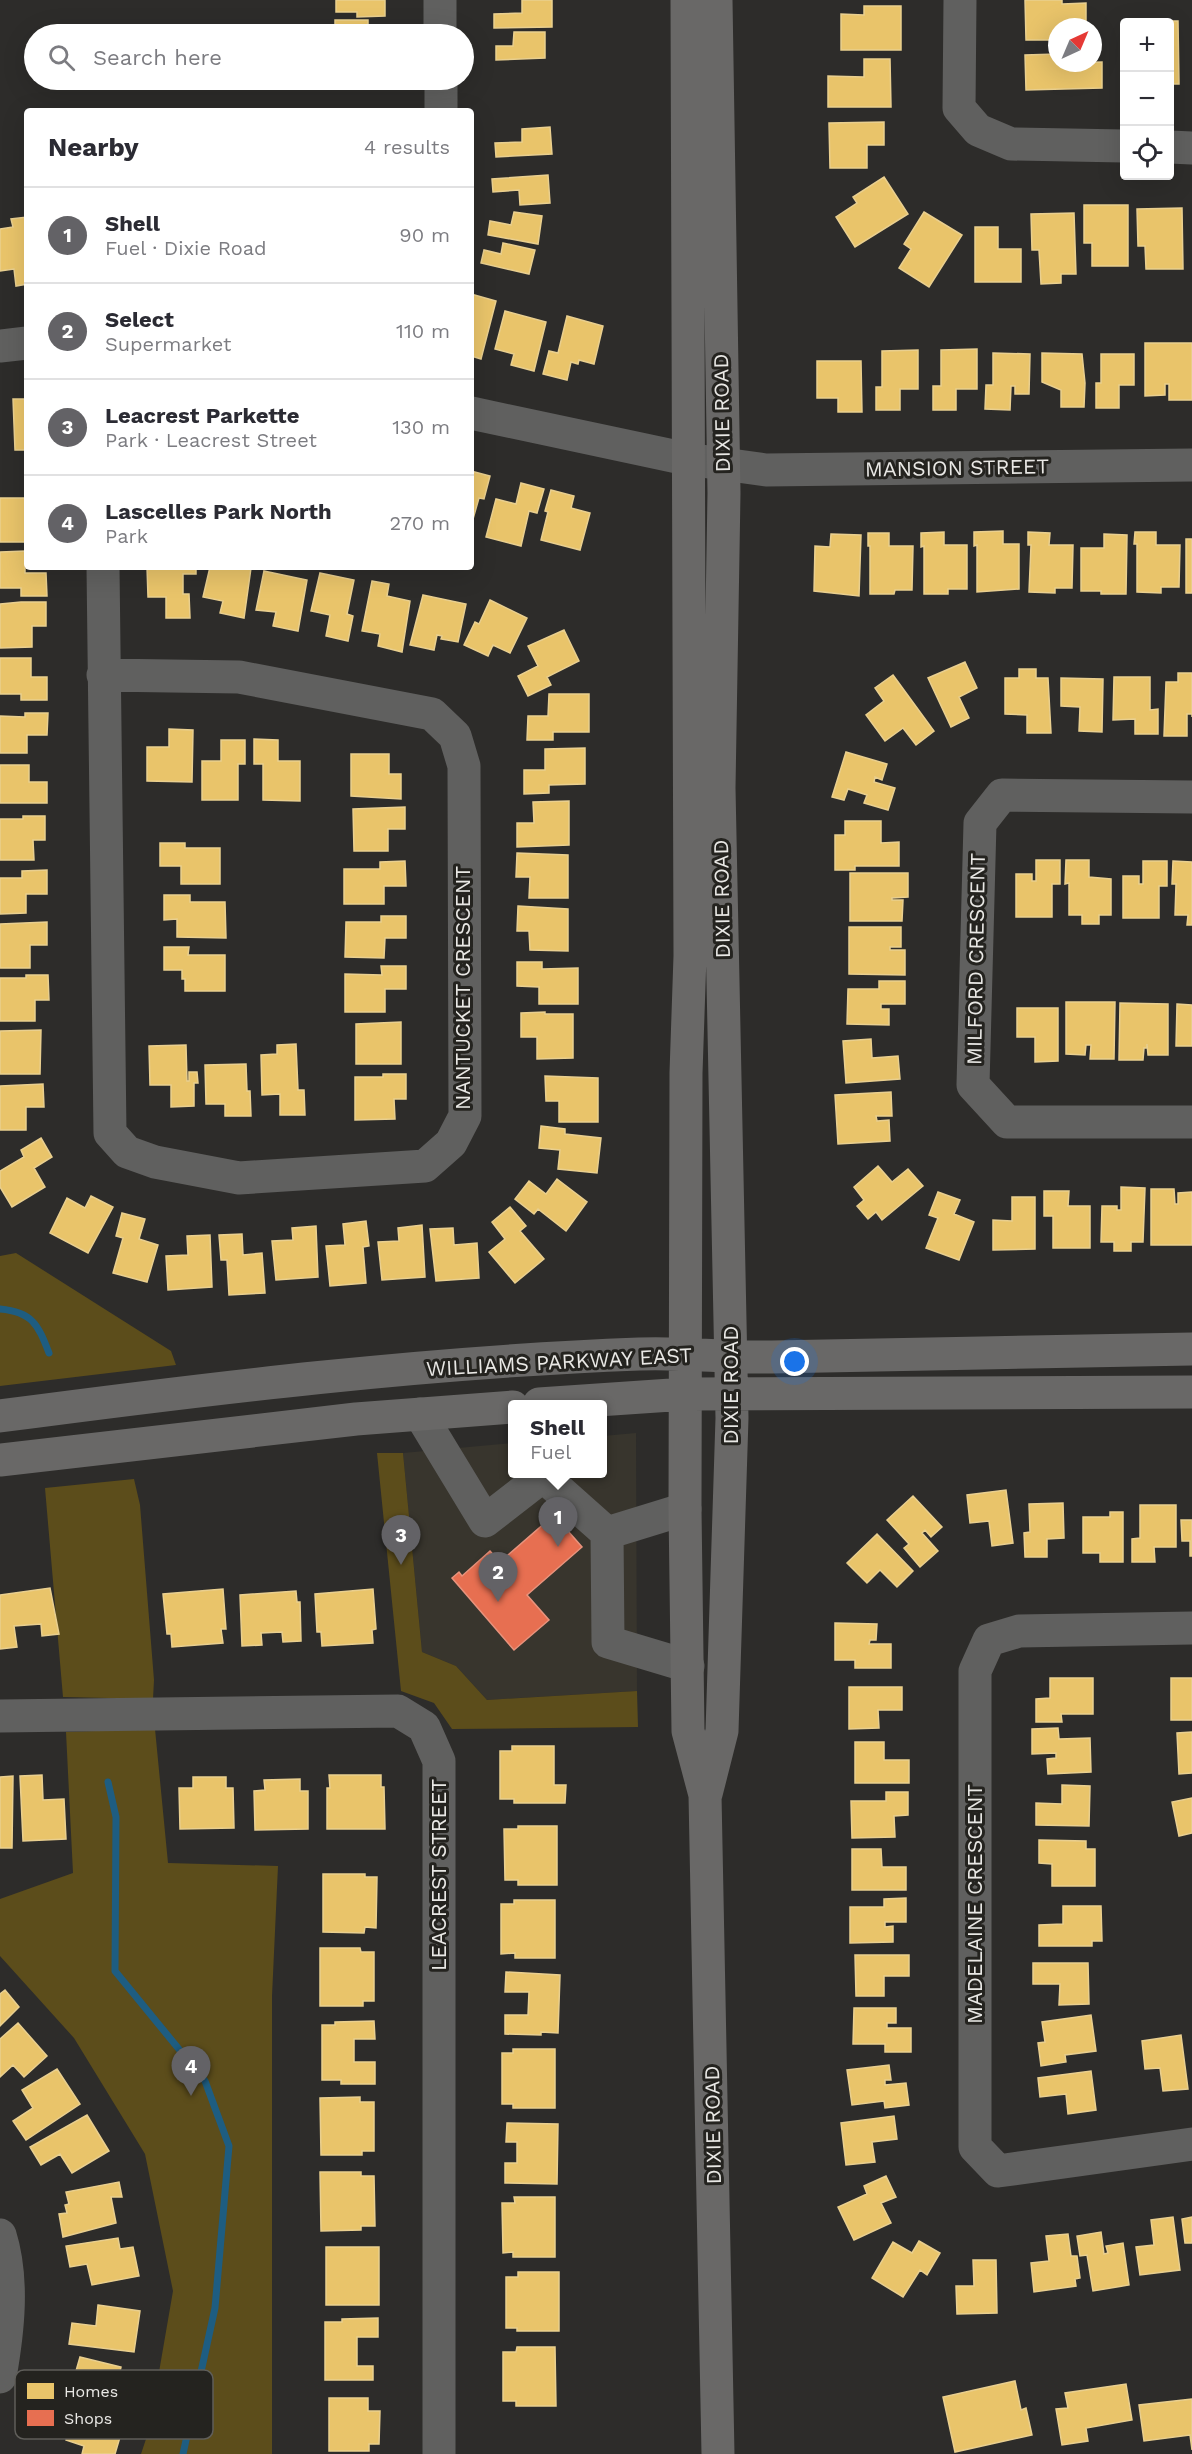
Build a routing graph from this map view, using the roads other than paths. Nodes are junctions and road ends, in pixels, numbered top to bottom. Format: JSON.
{"nodes":[{"id":1,"x":440,"y":0,"type":"edge"},
{"id":2,"x":687,"y":0,"type":"edge"},
{"id":3,"x":716,"y":0,"type":"edge"},
{"id":4,"x":960,"y":0,"type":"edge"},
{"id":5,"x":440,"y":24,"type":"edge"},
{"id":6,"x":441,"y":90,"type":"edge"},
{"id":7,"x":441,"y":108,"type":"edge"},
{"id":8,"x":1120,"y":146,"type":"edge"},
{"id":9,"x":1174,"y":147,"type":"edge"},
{"id":10,"x":1192,"y":148,"type":"edge"},
{"id":11,"x":24,"y":343,"type":"edge"},
{"id":12,"x":0,"y":346,"type":"edge"},
{"id":13,"x":474,"y":414,"type":"edge"},
{"id":14,"x":687,"y":459,"type":"junction"},
{"id":15,"x":723,"y":465,"type":"junction"},
{"id":16,"x":1192,"y":465,"type":"edge"},
{"id":17,"x":103,"y":570,"type":"edge"},
{"id":18,"x":103,"y":675,"type":"junction"},
{"id":19,"x":1192,"y":797,"type":"edge"},
{"id":20,"x":1192,"y":1122,"type":"edge"},
{"id":21,"x":1192,"y":1349,"type":"edge"},
{"id":22,"x":686,"y":1354,"type":"junction"},
{"id":23,"x":732,"y":1356,"type":"junction"},
{"id":24,"x":1192,"y":1392,"type":"edge"},
{"id":25,"x":732,"y":1393,"type":"junction"},
{"id":26,"x":686,"y":1394,"type":"junction"},
{"id":27,"x":607,"y":1400,"type":"edge"},
{"id":28,"x":508,"y":1407,"type":"edge"},
{"id":29,"x":420,"y":1414,"type":"junction"},
{"id":30,"x":0,"y":1416,"type":"edge"},
{"id":31,"x":0,"y":1460,"type":"edge"},
{"id":32,"x":539,"y":1478,"type":"edge"},
{"id":33,"x":546,"y":1478,"type":"edge"},
{"id":34,"x":686,"y":1509,"type":"junction"},
{"id":35,"x":607,"y":1533,"type":"junction"},
{"id":36,"x":1192,"y":1629,"type":"edge"},
{"id":37,"x":688,"y":1666,"type":"junction"},
{"id":38,"x":0,"y":1716,"type":"edge"},
{"id":39,"x":705,"y":1796,"type":"junction"},
{"id":40,"x":1192,"y":2144,"type":"edge"},
{"id":41,"x":0,"y":2235,"type":"edge"},
{"id":42,"x":0,"y":2377,"type":"edge"},
{"id":43,"x":439,"y":2454,"type":"edge"},
{"id":44,"x":718,"y":2454,"type":"edge"}],
"edges":[{"from":1,"to":5,"type":"street"},
{"from":2,"to":14,"type":"main road","name":"DIXIE ROAD"},
{"from":3,"to":15,"type":"main road","name":"DIXIE ROAD"},
{"from":4,"to":8,"type":"street"},
{"from":6,"to":7,"type":"street"},
{"from":9,"to":10,"type":"street"},
{"from":11,"to":12,"type":"street"},
{"from":13,"to":14,"type":"street","name":"MANSION STREET"},
{"from":14,"to":15,"type":"street","name":"MANSION STREET"},
{"from":14,"to":22,"type":"main road","name":"DIXIE ROAD"},
{"from":15,"to":16,"type":"street","name":"MANSION STREET"},
{"from":15,"to":23,"type":"main road","name":"DIXIE ROAD"},
{"from":17,"to":18,"type":"street","name":"NANTUCKET CRESCENT"},
{"from":18,"to":18,"type":"street","name":"NANTUCKET CRESCENT"},
{"from":19,"to":20,"type":"street","name":"MILFORD CRESCENT"},
{"from":21,"to":23,"type":"main road","name":"WILLIAMS PARKWAY EAST"},
{"from":22,"to":23,"type":"main road","name":"WILLIAMS PARKWAY EAST"},
{"from":22,"to":26,"type":"main road","name":"DIXIE ROAD"},
{"from":22,"to":30,"type":"main road","name":"WILLIAMS PARKWAY EAST"},
{"from":23,"to":25,"type":"main road","name":"DIXIE ROAD"},
{"from":24,"to":25,"type":"main road","name":"WILLIAMS PARKWAY EAST"},
{"from":25,"to":26,"type":"main road","name":"WILLIAMS PARKWAY EAST"},
{"from":25,"to":39,"type":"main road","name":"DIXIE ROAD"},
{"from":26,"to":27,"type":"main road","name":"WILLIAMS PARKWAY EAST"},
{"from":26,"to":34,"type":"main road","name":"DIXIE ROAD"},
{"from":28,"to":29,"type":"main road","name":"WILLIAMS PARKWAY EAST"},
{"from":29,"to":31,"type":"main road","name":"WILLIAMS PARKWAY EAST"},
{"from":29,"to":32,"type":"street"},
{"from":33,"to":35,"type":"street"},
{"from":34,"to":35,"type":"street"},
{"from":34,"to":37,"type":"main road","name":"DIXIE ROAD"},
{"from":35,"to":37,"type":"street"},
{"from":36,"to":40,"type":"street","name":"MADELAINE CRESCENT"},
{"from":37,"to":39,"type":"main road","name":"DIXIE ROAD"},
{"from":38,"to":43,"type":"street","name":"LEACREST STREET"},
{"from":39,"to":44,"type":"main road","name":"DIXIE ROAD"},
{"from":41,"to":42,"type":"street"}]}
